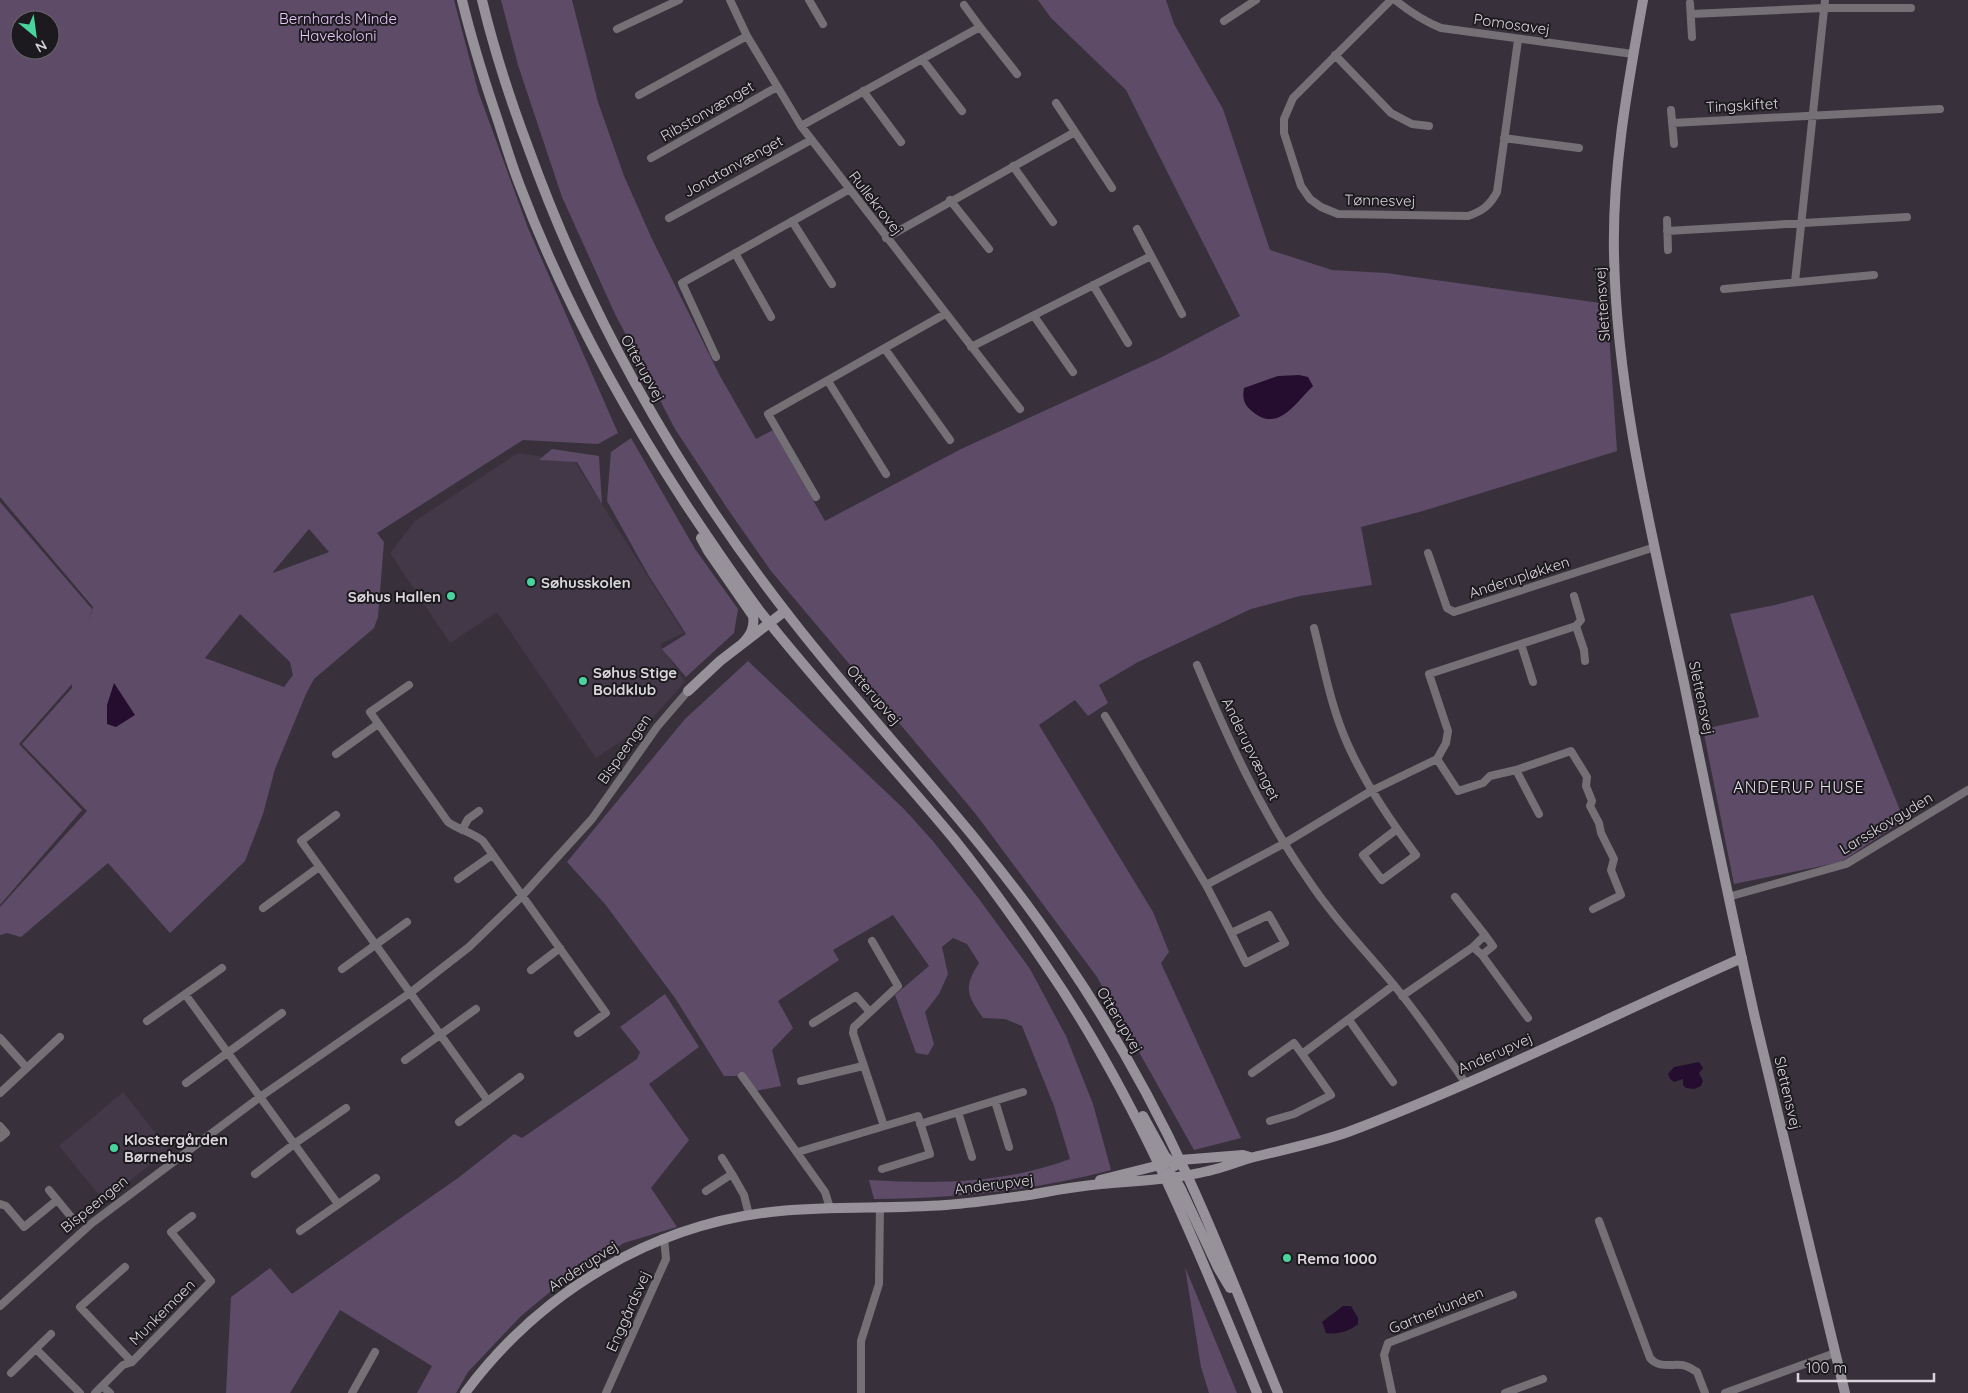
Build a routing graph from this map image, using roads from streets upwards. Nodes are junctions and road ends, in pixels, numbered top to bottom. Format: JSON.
{"nodes":[{"id":1,"x":462,"y":0,"type":"edge"},
{"id":2,"x":482,"y":0,"type":"edge"},
{"id":3,"x":679,"y":0,"type":"edge"},
{"id":4,"x":730,"y":0,"type":"edge"},
{"id":5,"x":809,"y":0,"type":"edge"},
{"id":6,"x":1256,"y":0,"type":"edge"},
{"id":7,"x":1391,"y":0,"type":"edge"},
{"id":8,"x":1395,"y":0,"type":"edge"},
{"id":9,"x":1642,"y":0,"type":"edge"},
{"id":10,"x":1690,"y":3,"type":"dead end"},
{"id":11,"x":1824,"y":4,"type":"edge"},
{"id":12,"x":964,"y":5,"type":"dead end"},
{"id":13,"x":1911,"y":8,"type":"dead end"},
{"id":14,"x":1691,"y":14,"type":"junction"},
{"id":15,"x":1224,"y":21,"type":"dead end"},
{"id":16,"x":823,"y":24,"type":"dead end"},
{"id":17,"x":980,"y":27,"type":"junction"},
{"id":18,"x":617,"y":29,"type":"dead end"},
{"id":19,"x":746,"y":36,"type":"junction"},
{"id":20,"x":1692,"y":37,"type":"dead end"},
{"id":21,"x":1518,"y":40,"type":"junction"},
{"id":22,"x":1633,"y":54,"type":"junction"},
{"id":23,"x":1334,"y":55,"type":"junction"},
{"id":24,"x":922,"y":59,"type":"junction"},
{"id":25,"x":1017,"y":74,"type":"dead end"},
{"id":26,"x":777,"y":87,"type":"junction"},
{"id":27,"x":863,"y":91,"type":"junction"},
{"id":28,"x":639,"y":95,"type":"dead end"},
{"id":29,"x":1056,"y":103,"type":"dead end"},
{"id":30,"x":1940,"y":109,"type":"dead end"},
{"id":31,"x":1671,"y":110,"type":"dead end"},
{"id":32,"x":962,"y":112,"type":"dead end"},
{"id":33,"x":1813,"y":114,"type":"junction"},
{"id":34,"x":1672,"y":123,"type":"junction"},
{"id":35,"x":801,"y":126,"type":"junction"},
{"id":36,"x":1429,"y":126,"type":"dead end"},
{"id":37,"x":1075,"y":132,"type":"junction"},
{"id":38,"x":1504,"y":138,"type":"junction"},
{"id":39,"x":811,"y":140,"type":"junction"},
{"id":40,"x":900,"y":142,"type":"dead end"},
{"id":41,"x":1674,"y":144,"type":"dead end"},
{"id":42,"x":1579,"y":148,"type":"dead end"},
{"id":43,"x":651,"y":158,"type":"dead end"},
{"id":44,"x":1013,"y":166,"type":"junction"},
{"id":45,"x":1112,"y":188,"type":"dead end"},
{"id":46,"x":848,"y":190,"type":"junction"},
{"id":47,"x":950,"y":200,"type":"junction"},
{"id":48,"x":1907,"y":217,"type":"dead end"},
{"id":49,"x":669,"y":218,"type":"dead end"},
{"id":50,"x":1667,"y":220,"type":"dead end"},
{"id":51,"x":792,"y":221,"type":"junction"},
{"id":52,"x":1053,"y":222,"type":"dead end"},
{"id":53,"x":1801,"y":223,"type":"junction"},
{"id":54,"x":1137,"y":228,"type":"dead end"},
{"id":55,"x":1667,"y":231,"type":"junction"},
{"id":56,"x":886,"y":238,"type":"junction"},
{"id":57,"x":989,"y":249,"type":"dead end"},
{"id":58,"x":1668,"y":250,"type":"dead end"},
{"id":59,"x":735,"y":253,"type":"junction"},
{"id":60,"x":1151,"y":256,"type":"junction"},
{"id":61,"x":1874,"y":275,"type":"dead end"},
{"id":62,"x":1795,"y":282,"type":"junction"},
{"id":63,"x":832,"y":284,"type":"dead end"},
{"id":64,"x":1093,"y":285,"type":"junction"},
{"id":65,"x":1724,"y":289,"type":"dead end"},
{"id":66,"x":946,"y":314,"type":"junction"},
{"id":67,"x":1182,"y":314,"type":"dead end"},
{"id":68,"x":1034,"y":316,"type":"junction"},
{"id":69,"x":772,"y":317,"type":"dead end"},
{"id":70,"x":1128,"y":342,"type":"dead end"},
{"id":71,"x":971,"y":347,"type":"junction"},
{"id":72,"x":885,"y":349,"type":"junction"},
{"id":73,"x":716,"y":357,"type":"dead end"},
{"id":74,"x":1073,"y":372,"type":"dead end"},
{"id":75,"x":828,"y":381,"type":"junction"},
{"id":76,"x":1020,"y":409,"type":"dead end"},
{"id":77,"x":950,"y":440,"type":"dead end"},
{"id":78,"x":886,"y":474,"type":"dead end"},
{"id":79,"x":816,"y":498,"type":"dead end"},
{"id":80,"x":684,"y":501,"type":"junction"},
{"id":81,"x":1655,"y":547,"type":"junction"},
{"id":82,"x":1428,"y":553,"type":"dead end"},
{"id":83,"x":1574,"y":596,"type":"dead end"},
{"id":84,"x":785,"y":611,"type":"junction"},
{"id":85,"x":769,"y":622,"type":"junction"},
{"id":86,"x":1576,"y":626,"type":"junction"},
{"id":87,"x":1314,"y":628,"type":"dead end"},
{"id":88,"x":742,"y":644,"type":"junction"},
{"id":89,"x":1521,"y":644,"type":"junction"},
{"id":90,"x":1585,"y":661,"type":"dead end"},
{"id":91,"x":1197,"y":666,"type":"dead end"},
{"id":92,"x":1533,"y":682,"type":"dead end"},
{"id":93,"x":409,"y":685,"type":"dead end"},
{"id":94,"x":688,"y":691,"type":"joint"},
{"id":95,"x":1105,"y":716,"type":"dead end"},
{"id":96,"x":378,"y":724,"type":"junction"},
{"id":97,"x":336,"y":754,"type":"dead end"},
{"id":98,"x":1437,"y":758,"type":"junction"},
{"id":99,"x":1516,"y":770,"type":"junction"},
{"id":100,"x":1968,"y":790,"type":"edge"},
{"id":101,"x":1371,"y":791,"type":"junction"},
{"id":102,"x":479,"y":811,"type":"dead end"},
{"id":103,"x":1539,"y":814,"type":"dead end"},
{"id":104,"x":336,"y":815,"type":"dead end"},
{"id":105,"x":1397,"y":829,"type":"junction"},
{"id":106,"x":462,"y":830,"type":"junction"},
{"id":107,"x":1285,"y":843,"type":"junction"},
{"id":108,"x":492,"y":855,"type":"junction"},
{"id":109,"x":320,"y":867,"type":"junction"},
{"id":110,"x":458,"y":879,"type":"dead end"},
{"id":111,"x":1206,"y":885,"type":"junction"},
{"id":112,"x":522,"y":896,"type":"junction"},
{"id":113,"x":1455,"y":897,"type":"dead end"},
{"id":114,"x":1728,"y":897,"type":"junction"},
{"id":115,"x":263,"y":908,"type":"dead end"},
{"id":116,"x":1593,"y":909,"type":"dead end"},
{"id":117,"x":407,"y":922,"type":"dead end"},
{"id":118,"x":1231,"y":933,"type":"junction"},
{"id":119,"x":1485,"y":935,"type":"junction"},
{"id":120,"x":872,"y":942,"type":"dead end"},
{"id":121,"x":375,"y":945,"type":"junction"},
{"id":122,"x":1473,"y":947,"type":"junction"},
{"id":123,"x":560,"y":948,"type":"junction"},
{"id":124,"x":1482,"y":955,"type":"junction"},
{"id":125,"x":1742,"y":958,"type":"junction"},
{"id":126,"x":222,"y":968,"type":"dead end"},
{"id":127,"x":342,"y":969,"type":"dead end"},
{"id":128,"x":531,"y":970,"type":"dead end"},
{"id":129,"x":1394,"y":985,"type":"junction"},
{"id":130,"x":410,"y":993,"type":"junction"},
{"id":131,"x":185,"y":994,"type":"junction"},
{"id":132,"x":1402,"y":996,"type":"junction"},
{"id":133,"x":476,"y":1010,"type":"dead end"},
{"id":134,"x":869,"y":1012,"type":"junction"},
{"id":135,"x":282,"y":1013,"type":"dead end"},
{"id":136,"x":1528,"y":1018,"type":"dead end"},
{"id":137,"x":1349,"y":1020,"type":"junction"},
{"id":138,"x":147,"y":1021,"type":"dead end"},
{"id":139,"x":813,"y":1023,"type":"dead end"},
{"id":140,"x":578,"y":1033,"type":"dead end"},
{"id":141,"x":440,"y":1035,"type":"junction"},
{"id":142,"x":60,"y":1037,"type":"dead end"},
{"id":143,"x":0,"y":1038,"type":"edge"},
{"id":144,"x":227,"y":1052,"type":"junction"},
{"id":145,"x":1302,"y":1054,"type":"junction"},
{"id":146,"x":405,"y":1060,"type":"dead end"},
{"id":147,"x":863,"y":1066,"type":"junction"},
{"id":148,"x":26,"y":1068,"type":"junction"},
{"id":149,"x":1252,"y":1073,"type":"dead end"},
{"id":150,"x":742,"y":1076,"type":"dead end"},
{"id":151,"x":520,"y":1078,"type":"dead end"},
{"id":152,"x":801,"y":1081,"type":"dead end"},
{"id":153,"x":1393,"y":1082,"type":"dead end"},
{"id":154,"x":1465,"y":1082,"type":"junction"},
{"id":155,"x":186,"y":1083,"type":"dead end"},
{"id":156,"x":1023,"y":1092,"type":"dead end"},
{"id":157,"x":0,"y":1093,"type":"edge"},
{"id":158,"x":260,"y":1097,"type":"junction"},
{"id":159,"x":488,"y":1101,"type":"junction"},
{"id":160,"x":995,"y":1101,"type":"junction"},
{"id":161,"x":346,"y":1108,"type":"dead end"},
{"id":162,"x":958,"y":1112,"type":"junction"},
{"id":163,"x":1270,"y":1121,"type":"dead end"},
{"id":164,"x":459,"y":1122,"type":"dead end"},
{"id":165,"x":920,"y":1124,"type":"junction"},
{"id":166,"x":0,"y":1126,"type":"edge"},
{"id":167,"x":884,"y":1126,"type":"junction"},
{"id":168,"x":0,"y":1138,"type":"edge"},
{"id":169,"x":294,"y":1144,"type":"junction"},
{"id":170,"x":1009,"y":1147,"type":"dead end"},
{"id":171,"x":798,"y":1152,"type":"junction"},
{"id":172,"x":972,"y":1157,"type":"dead end"},
{"id":173,"x":722,"y":1158,"type":"dead end"},
{"id":174,"x":1253,"y":1158,"type":"junction"},
{"id":175,"x":1170,"y":1163,"type":"junction"},
{"id":176,"x":882,"y":1169,"type":"dead end"},
{"id":177,"x":255,"y":1174,"type":"dead end"},
{"id":178,"x":732,"y":1174,"type":"junction"},
{"id":179,"x":1187,"y":1175,"type":"junction"},
{"id":180,"x":1170,"y":1177,"type":"junction"},
{"id":181,"x":376,"y":1178,"type":"dead end"},
{"id":182,"x":1080,"y":1186,"type":"junction"},
{"id":183,"x":49,"y":1190,"type":"dead end"},
{"id":184,"x":706,"y":1191,"type":"dead end"},
{"id":185,"x":57,"y":1200,"type":"junction"},
{"id":186,"x":0,"y":1204,"type":"edge"},
{"id":187,"x":338,"y":1204,"type":"junction"},
{"id":188,"x":880,"y":1206,"type":"junction"},
{"id":189,"x":830,"y":1208,"type":"junction"},
{"id":190,"x":749,"y":1215,"type":"junction"},
{"id":191,"x":192,"y":1216,"type":"dead end"},
{"id":192,"x":72,"y":1218,"type":"dead end"},
{"id":193,"x":1599,"y":1222,"type":"dead end"},
{"id":194,"x":300,"y":1231,"type":"dead end"},
{"id":195,"x":664,"y":1238,"type":"junction"},
{"id":196,"x":125,"y":1267,"type":"dead end"},
{"id":197,"x":1513,"y":1295,"type":"dead end"},
{"id":198,"x":0,"y":1306,"type":"edge"},
{"id":199,"x":1246,"y":1314,"type":"junction"},
{"id":200,"x":51,"y":1334,"type":"dead end"},
{"id":201,"x":36,"y":1348,"type":"junction"},
{"id":202,"x":375,"y":1352,"type":"dead end"},
{"id":203,"x":1835,"y":1353,"type":"junction"},
{"id":204,"x":132,"y":1362,"type":"junction"},
{"id":205,"x":11,"y":1373,"type":"dead end"},
{"id":206,"x":1543,"y":1379,"type":"dead end"},
{"id":207,"x":102,"y":1386,"type":"junction"},
{"id":208,"x":80,"y":1393,"type":"edge"},
{"id":209,"x":95,"y":1393,"type":"edge"},
{"id":210,"x":110,"y":1393,"type":"edge"},
{"id":211,"x":352,"y":1393,"type":"edge"},
{"id":212,"x":465,"y":1393,"type":"edge"},
{"id":213,"x":606,"y":1393,"type":"edge"},
{"id":214,"x":861,"y":1393,"type":"edge"},
{"id":215,"x":1257,"y":1393,"type":"edge"},
{"id":216,"x":1278,"y":1393,"type":"edge"},
{"id":217,"x":1392,"y":1393,"type":"edge"},
{"id":218,"x":1505,"y":1393,"type":"edge"},
{"id":219,"x":1705,"y":1393,"type":"edge"},
{"id":220,"x":1725,"y":1393,"type":"edge"},
{"id":221,"x":1845,"y":1393,"type":"edge"}],
"edges":[{"from":1,"to":80,"type":"street","name":"Otterupvej"},
{"from":2,"to":84,"type":"street","name":"Otterupvej"},
{"from":3,"to":18,"type":"street"},
{"from":4,"to":19,"type":"street","name":"Rullekrovej"},
{"from":5,"to":16,"type":"street"},
{"from":6,"to":15,"type":"street"},
{"from":7,"to":23,"type":"street","name":"Tønnesvej"},
{"from":8,"to":21,"type":"street","name":"Pomosavej"},
{"from":9,"to":22,"type":"street","name":"Slettensvej"},
{"from":10,"to":14,"type":"street"},
{"from":11,"to":13,"type":"street"},
{"from":11,"to":14,"type":"street"},
{"from":11,"to":33,"type":"street"},
{"from":12,"to":17,"type":"street"},
{"from":14,"to":20,"type":"street"},
{"from":17,"to":24,"type":"street"},
{"from":17,"to":25,"type":"street"},
{"from":19,"to":26,"type":"street","name":"Rullekrovej"},
{"from":19,"to":28,"type":"street"},
{"from":21,"to":22,"type":"street","name":"Pomosavej"},
{"from":21,"to":38,"type":"street","name":"Tønnesvej"},
{"from":22,"to":81,"type":"street","name":"Slettensvej"},
{"from":23,"to":36,"type":"street"},
{"from":23,"to":38,"type":"street","name":"Tønnesvej"},
{"from":24,"to":27,"type":"street"},
{"from":24,"to":32,"type":"street"},
{"from":26,"to":35,"type":"street","name":"Rullekrovej"},
{"from":26,"to":43,"type":"street","name":"Ribstonvænget"},
{"from":27,"to":35,"type":"street"},
{"from":27,"to":40,"type":"street"},
{"from":29,"to":37,"type":"street"},
{"from":30,"to":33,"type":"street","name":"Tingskiftet"},
{"from":31,"to":34,"type":"street"},
{"from":33,"to":34,"type":"street","name":"Tingskiftet"},
{"from":33,"to":53,"type":"street"},
{"from":34,"to":41,"type":"street"},
{"from":35,"to":39,"type":"street","name":"Rullekrovej"},
{"from":37,"to":44,"type":"street"},
{"from":37,"to":45,"type":"street"},
{"from":38,"to":42,"type":"street"},
{"from":39,"to":46,"type":"street","name":"Rullekrovej"},
{"from":39,"to":49,"type":"street","name":"Jonatanvænget"},
{"from":44,"to":47,"type":"street"},
{"from":44,"to":52,"type":"street"},
{"from":46,"to":51,"type":"street"},
{"from":46,"to":56,"type":"street","name":"Rullekrovej"},
{"from":47,"to":56,"type":"street"},
{"from":47,"to":57,"type":"street"},
{"from":48,"to":53,"type":"street"},
{"from":50,"to":55,"type":"street"},
{"from":51,"to":59,"type":"street"},
{"from":51,"to":63,"type":"street"},
{"from":53,"to":55,"type":"street"},
{"from":53,"to":62,"type":"street"},
{"from":54,"to":60,"type":"street"},
{"from":55,"to":58,"type":"street"},
{"from":56,"to":66,"type":"street","name":"Rullekrovej"},
{"from":59,"to":69,"type":"street"},
{"from":59,"to":73,"type":"street"},
{"from":60,"to":64,"type":"street"},
{"from":60,"to":67,"type":"street"},
{"from":61,"to":62,"type":"street"},
{"from":62,"to":65,"type":"street"},
{"from":64,"to":68,"type":"street"},
{"from":64,"to":70,"type":"street"},
{"from":66,"to":71,"type":"street","name":"Rullekrovej"},
{"from":66,"to":72,"type":"street"},
{"from":68,"to":71,"type":"street"},
{"from":68,"to":74,"type":"street"},
{"from":71,"to":76,"type":"street","name":"Rullekrovej"},
{"from":72,"to":75,"type":"street"},
{"from":72,"to":77,"type":"street"},
{"from":75,"to":78,"type":"street"},
{"from":75,"to":79,"type":"street"},
{"from":80,"to":85,"type":"street","name":"Otterupvej"},
{"from":80,"to":88,"type":"street"},
{"from":81,"to":82,"type":"street","name":"Anderupløkken"},
{"from":81,"to":114,"type":"street","name":"Slettensvej"},
{"from":83,"to":86,"type":"street"},
{"from":84,"to":85,"type":"street","name":"Bispeengen"},
{"from":84,"to":175,"type":"street","name":"Otterupvej"},
{"from":85,"to":88,"type":"street","name":"Bispeengen"},
{"from":85,"to":175,"type":"street","name":"Otterupvej"},
{"from":86,"to":89,"type":"street"},
{"from":86,"to":90,"type":"street"},
{"from":87,"to":101,"type":"street"},
{"from":88,"to":94,"type":"street","name":"Bispeengen"},
{"from":89,"to":92,"type":"street"},
{"from":89,"to":98,"type":"street"},
{"from":91,"to":107,"type":"street","name":"Anderupvænget"},
{"from":93,"to":96,"type":"street"},
{"from":94,"to":112,"type":"street","name":"Bispeengen"},
{"from":95,"to":111,"type":"street"},
{"from":96,"to":97,"type":"street"},
{"from":96,"to":106,"type":"street"},
{"from":98,"to":99,"type":"street"},
{"from":98,"to":101,"type":"street"},
{"from":99,"to":103,"type":"street"},
{"from":99,"to":116,"type":"street"},
{"from":100,"to":114,"type":"street","name":"Larsskovgyden"},
{"from":101,"to":105,"type":"street"},
{"from":101,"to":107,"type":"street"},
{"from":102,"to":106,"type":"street"},
{"from":104,"to":109,"type":"street"},
{"from":105,"to":105,"type":"street"},
{"from":106,"to":108,"type":"street"},
{"from":107,"to":111,"type":"street"},
{"from":107,"to":129,"type":"street","name":"Anderupvænget"},
{"from":108,"to":110,"type":"street"},
{"from":108,"to":112,"type":"street"},
{"from":109,"to":115,"type":"street"},
{"from":109,"to":121,"type":"street"},
{"from":111,"to":118,"type":"street"},
{"from":112,"to":123,"type":"street"},
{"from":112,"to":130,"type":"street","name":"Bispeengen"},
{"from":113,"to":119,"type":"street"},
{"from":114,"to":125,"type":"street","name":"Slettensvej"},
{"from":117,"to":121,"type":"street"},
{"from":118,"to":118,"type":"street"},
{"from":119,"to":122,"type":"street"},
{"from":119,"to":124,"type":"street"},
{"from":120,"to":134,"type":"street"},
{"from":121,"to":127,"type":"street"},
{"from":121,"to":130,"type":"street"},
{"from":122,"to":124,"type":"street"},
{"from":122,"to":132,"type":"street"},
{"from":123,"to":128,"type":"street"},
{"from":123,"to":140,"type":"street"},
{"from":124,"to":136,"type":"street"},
{"from":125,"to":154,"type":"street","name":"Anderupvej"},
{"from":125,"to":203,"type":"street","name":"Slettensvej"},
{"from":126,"to":131,"type":"street"},
{"from":129,"to":132,"type":"street","name":"Anderupvænget"},
{"from":129,"to":137,"type":"street"},
{"from":130,"to":141,"type":"street"},
{"from":130,"to":158,"type":"street","name":"Bispeengen"},
{"from":131,"to":138,"type":"street"},
{"from":131,"to":144,"type":"street"},
{"from":132,"to":154,"type":"street","name":"Anderupvænget"},
{"from":133,"to":141,"type":"street"},
{"from":134,"to":139,"type":"street"},
{"from":134,"to":147,"type":"street"},
{"from":135,"to":144,"type":"street"},
{"from":137,"to":145,"type":"street"},
{"from":137,"to":153,"type":"street"},
{"from":141,"to":146,"type":"street"},
{"from":141,"to":159,"type":"street"},
{"from":142,"to":148,"type":"street"},
{"from":143,"to":148,"type":"street"},
{"from":144,"to":155,"type":"street"},
{"from":144,"to":158,"type":"street"},
{"from":145,"to":149,"type":"street"},
{"from":145,"to":163,"type":"street"},
{"from":147,"to":152,"type":"street"},
{"from":147,"to":167,"type":"street"},
{"from":148,"to":157,"type":"street"},
{"from":150,"to":171,"type":"street"},
{"from":151,"to":159,"type":"street"},
{"from":154,"to":174,"type":"street","name":"Anderupvej"},
{"from":156,"to":160,"type":"street"},
{"from":158,"to":169,"type":"street"},
{"from":158,"to":198,"type":"street","name":"Bispeengen"},
{"from":159,"to":164,"type":"street"},
{"from":160,"to":162,"type":"street"},
{"from":160,"to":170,"type":"street"},
{"from":161,"to":169,"type":"street"},
{"from":162,"to":165,"type":"street"},
{"from":162,"to":172,"type":"street"},
{"from":165,"to":167,"type":"street"},
{"from":165,"to":176,"type":"street"},
{"from":166,"to":168,"type":"street"},
{"from":167,"to":171,"type":"street"},
{"from":169,"to":177,"type":"street"},
{"from":169,"to":187,"type":"street"},
{"from":171,"to":189,"type":"street"},
{"from":173,"to":178,"type":"street"},
{"from":174,"to":175,"type":"street","name":"Anderupvej"},
{"from":174,"to":179,"type":"street","name":"Anderupvej"},
{"from":175,"to":179,"type":"street","name":"Otterupvej"},
{"from":175,"to":180,"type":"street"},
{"from":175,"to":182,"type":"street","name":"Anderupvej"},
{"from":178,"to":184,"type":"street"},
{"from":178,"to":190,"type":"street"},
{"from":179,"to":180,"type":"street","name":"Anderupvej"},
{"from":179,"to":199,"type":"street","name":"Otterupvej"},
{"from":180,"to":182,"type":"street","name":"Anderupvej"},
{"from":180,"to":199,"type":"street"},
{"from":180,"to":215,"type":"street"},
{"from":181,"to":187,"type":"street"},
{"from":182,"to":188,"type":"street","name":"Anderupvej"},
{"from":183,"to":185,"type":"street"},
{"from":185,"to":186,"type":"street"},
{"from":185,"to":192,"type":"street"},
{"from":187,"to":194,"type":"street"},
{"from":188,"to":189,"type":"street","name":"Anderupvej"},
{"from":188,"to":214,"type":"street"},
{"from":189,"to":190,"type":"street","name":"Anderupvej"},
{"from":190,"to":195,"type":"street","name":"Anderupvej"},
{"from":191,"to":204,"type":"street","name":"Munkemaen"},
{"from":193,"to":219,"type":"street"},
{"from":195,"to":212,"type":"street","name":"Anderupvej"},
{"from":195,"to":213,"type":"street","name":"Enggårdsvej"},
{"from":196,"to":204,"type":"street","name":"Munkemaen"},
{"from":197,"to":217,"type":"street","name":"Gartnerlunden"},
{"from":199,"to":216,"type":"street","name":"Otterupvej"},
{"from":200,"to":201,"type":"street"},
{"from":201,"to":205,"type":"street"},
{"from":201,"to":208,"type":"street"},
{"from":202,"to":211,"type":"street"},
{"from":203,"to":220,"type":"street"},
{"from":203,"to":221,"type":"street","name":"Slettensvej"},
{"from":204,"to":207,"type":"street","name":"Munkemaen"},
{"from":206,"to":218,"type":"street"},
{"from":207,"to":209,"type":"street","name":"Munkemaen"},
{"from":207,"to":210,"type":"street"}]}
